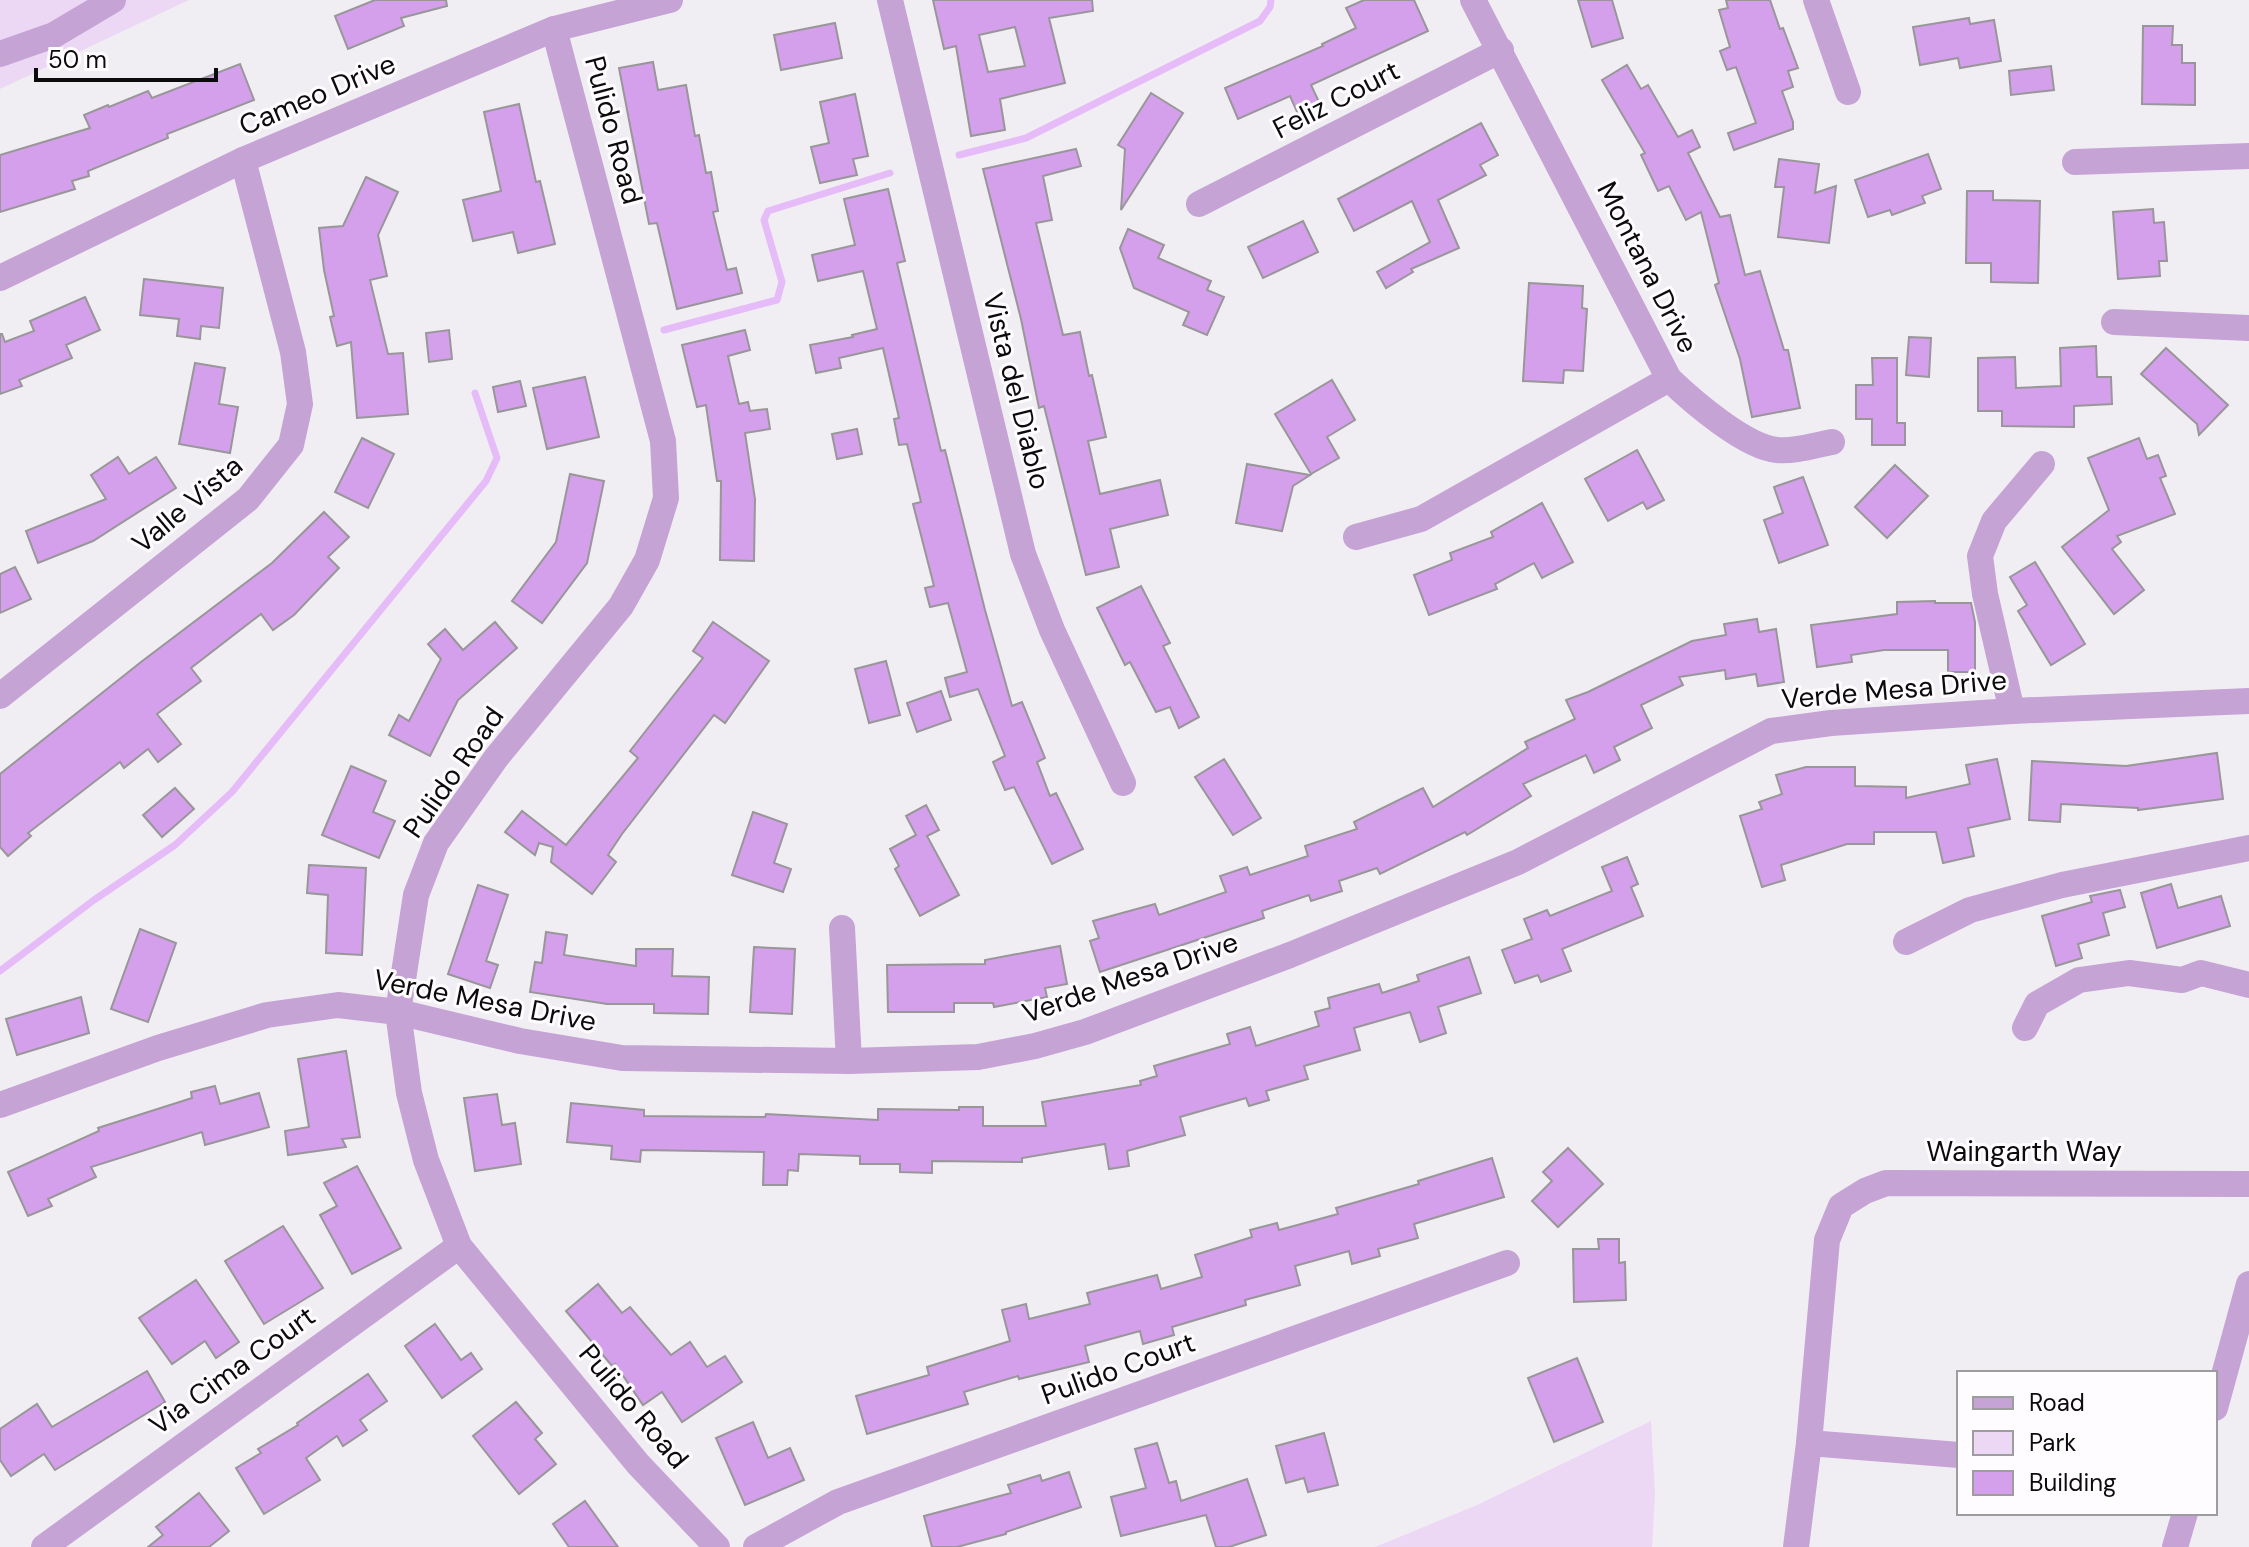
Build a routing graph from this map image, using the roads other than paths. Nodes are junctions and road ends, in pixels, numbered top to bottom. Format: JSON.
{"nodes":[{"id":1,"x":113,"y":0,"type":"edge"},
{"id":2,"x":670,"y":0,"type":"edge"},
{"id":3,"x":890,"y":0,"type":"edge"},
{"id":4,"x":1473,"y":0,"type":"edge"},
{"id":5,"x":1816,"y":0,"type":"edge"},
{"id":6,"x":554,"y":29,"type":"junction"},
{"id":7,"x":1501,"y":50,"type":"junction"},
{"id":8,"x":0,"y":54,"type":"edge"},
{"id":9,"x":1848,"y":92,"type":"dead end"},
{"id":10,"x":2249,"y":156,"type":"edge"},
{"id":11,"x":243,"y":160,"type":"junction"},
{"id":12,"x":2075,"y":162,"type":"dead end"},
{"id":13,"x":1199,"y":204,"type":"dead end"},
{"id":14,"x":0,"y":278,"type":"edge"},
{"id":15,"x":2114,"y":322,"type":"dead end"},
{"id":16,"x":2249,"y":328,"type":"edge"},
{"id":17,"x":1669,"y":379,"type":"junction"},
{"id":18,"x":1832,"y":442,"type":"dead end"},
{"id":19,"x":2042,"y":464,"type":"dead end"},
{"id":20,"x":1356,"y":537,"type":"dead end"},
{"id":21,"x":0,"y":696,"type":"edge"},
{"id":22,"x":2249,"y":701,"type":"edge"},
{"id":23,"x":2012,"y":711,"type":"junction"},
{"id":24,"x":1123,"y":783,"type":"dead end"},
{"id":25,"x":2249,"y":848,"type":"edge"},
{"id":26,"x":842,"y":928,"type":"dead end"},
{"id":27,"x":1906,"y":942,"type":"dead end"},
{"id":28,"x":2249,"y":985,"type":"edge"},
{"id":29,"x":398,"y":1012,"type":"junction"},
{"id":30,"x":2025,"y":1028,"type":"dead end"},
{"id":31,"x":849,"y":1061,"type":"junction"},
{"id":32,"x":0,"y":1105,"type":"edge"},
{"id":33,"x":2249,"y":1184,"type":"edge"},
{"id":34,"x":459,"y":1246,"type":"junction"},
{"id":35,"x":1507,"y":1263,"type":"dead end"},
{"id":36,"x":2249,"y":1284,"type":"edge"},
{"id":37,"x":2239,"y":1359,"type":"edge"},
{"id":38,"x":2217,"y":1404,"type":"edge"},
{"id":39,"x":1809,"y":1443,"type":"junction"},
{"id":40,"x":1957,"y":1455,"type":"edge"},
{"id":41,"x":2184,"y":1515,"type":"edge"},
{"id":42,"x":44,"y":1547,"type":"edge"},
{"id":43,"x":717,"y":1547,"type":"edge"},
{"id":44,"x":756,"y":1547,"type":"edge"},
{"id":45,"x":1796,"y":1547,"type":"edge"},
{"id":46,"x":2175,"y":1547,"type":"edge"}],
"edges":[{"from":1,"to":8,"type":"street"},
{"from":2,"to":6,"type":"street","name":"Cameo Drive"},
{"from":3,"to":24,"type":"street","name":"Vista del Diablo"},
{"from":4,"to":7,"type":"street","name":"Montana Drive"},
{"from":5,"to":9,"type":"street"},
{"from":6,"to":11,"type":"street","name":"Cameo Drive"},
{"from":6,"to":29,"type":"street","name":"Pulido Road"},
{"from":7,"to":13,"type":"street","name":"Feliz Court"},
{"from":7,"to":17,"type":"street","name":"Montana Drive"},
{"from":10,"to":12,"type":"street"},
{"from":11,"to":14,"type":"street","name":"Cameo Drive"},
{"from":11,"to":21,"type":"street","name":"Valle Vista"},
{"from":15,"to":16,"type":"street"},
{"from":17,"to":18,"type":"street"},
{"from":17,"to":20,"type":"street","name":"Montana Drive"},
{"from":19,"to":23,"type":"street"},
{"from":22,"to":23,"type":"street","name":"Verde Mesa Drive"},
{"from":23,"to":31,"type":"street","name":"Verde Mesa Drive"},
{"from":25,"to":27,"type":"street"},
{"from":26,"to":31,"type":"street"},
{"from":28,"to":30,"type":"street"},
{"from":29,"to":31,"type":"street","name":"Verde Mesa Drive"},
{"from":29,"to":32,"type":"street","name":"Verde Mesa Drive"},
{"from":29,"to":34,"type":"street","name":"Pulido Road"},
{"from":33,"to":39,"type":"street","name":"Waingarth Way"},
{"from":34,"to":42,"type":"street","name":"Via Cima Court"},
{"from":34,"to":43,"type":"street","name":"Pulido Road"},
{"from":35,"to":44,"type":"street","name":"Pulido Court"},
{"from":36,"to":37,"type":"street"},
{"from":37,"to":38,"type":"street"},
{"from":39,"to":40,"type":"street"},
{"from":39,"to":45,"type":"street"},
{"from":41,"to":46,"type":"street"}]}
